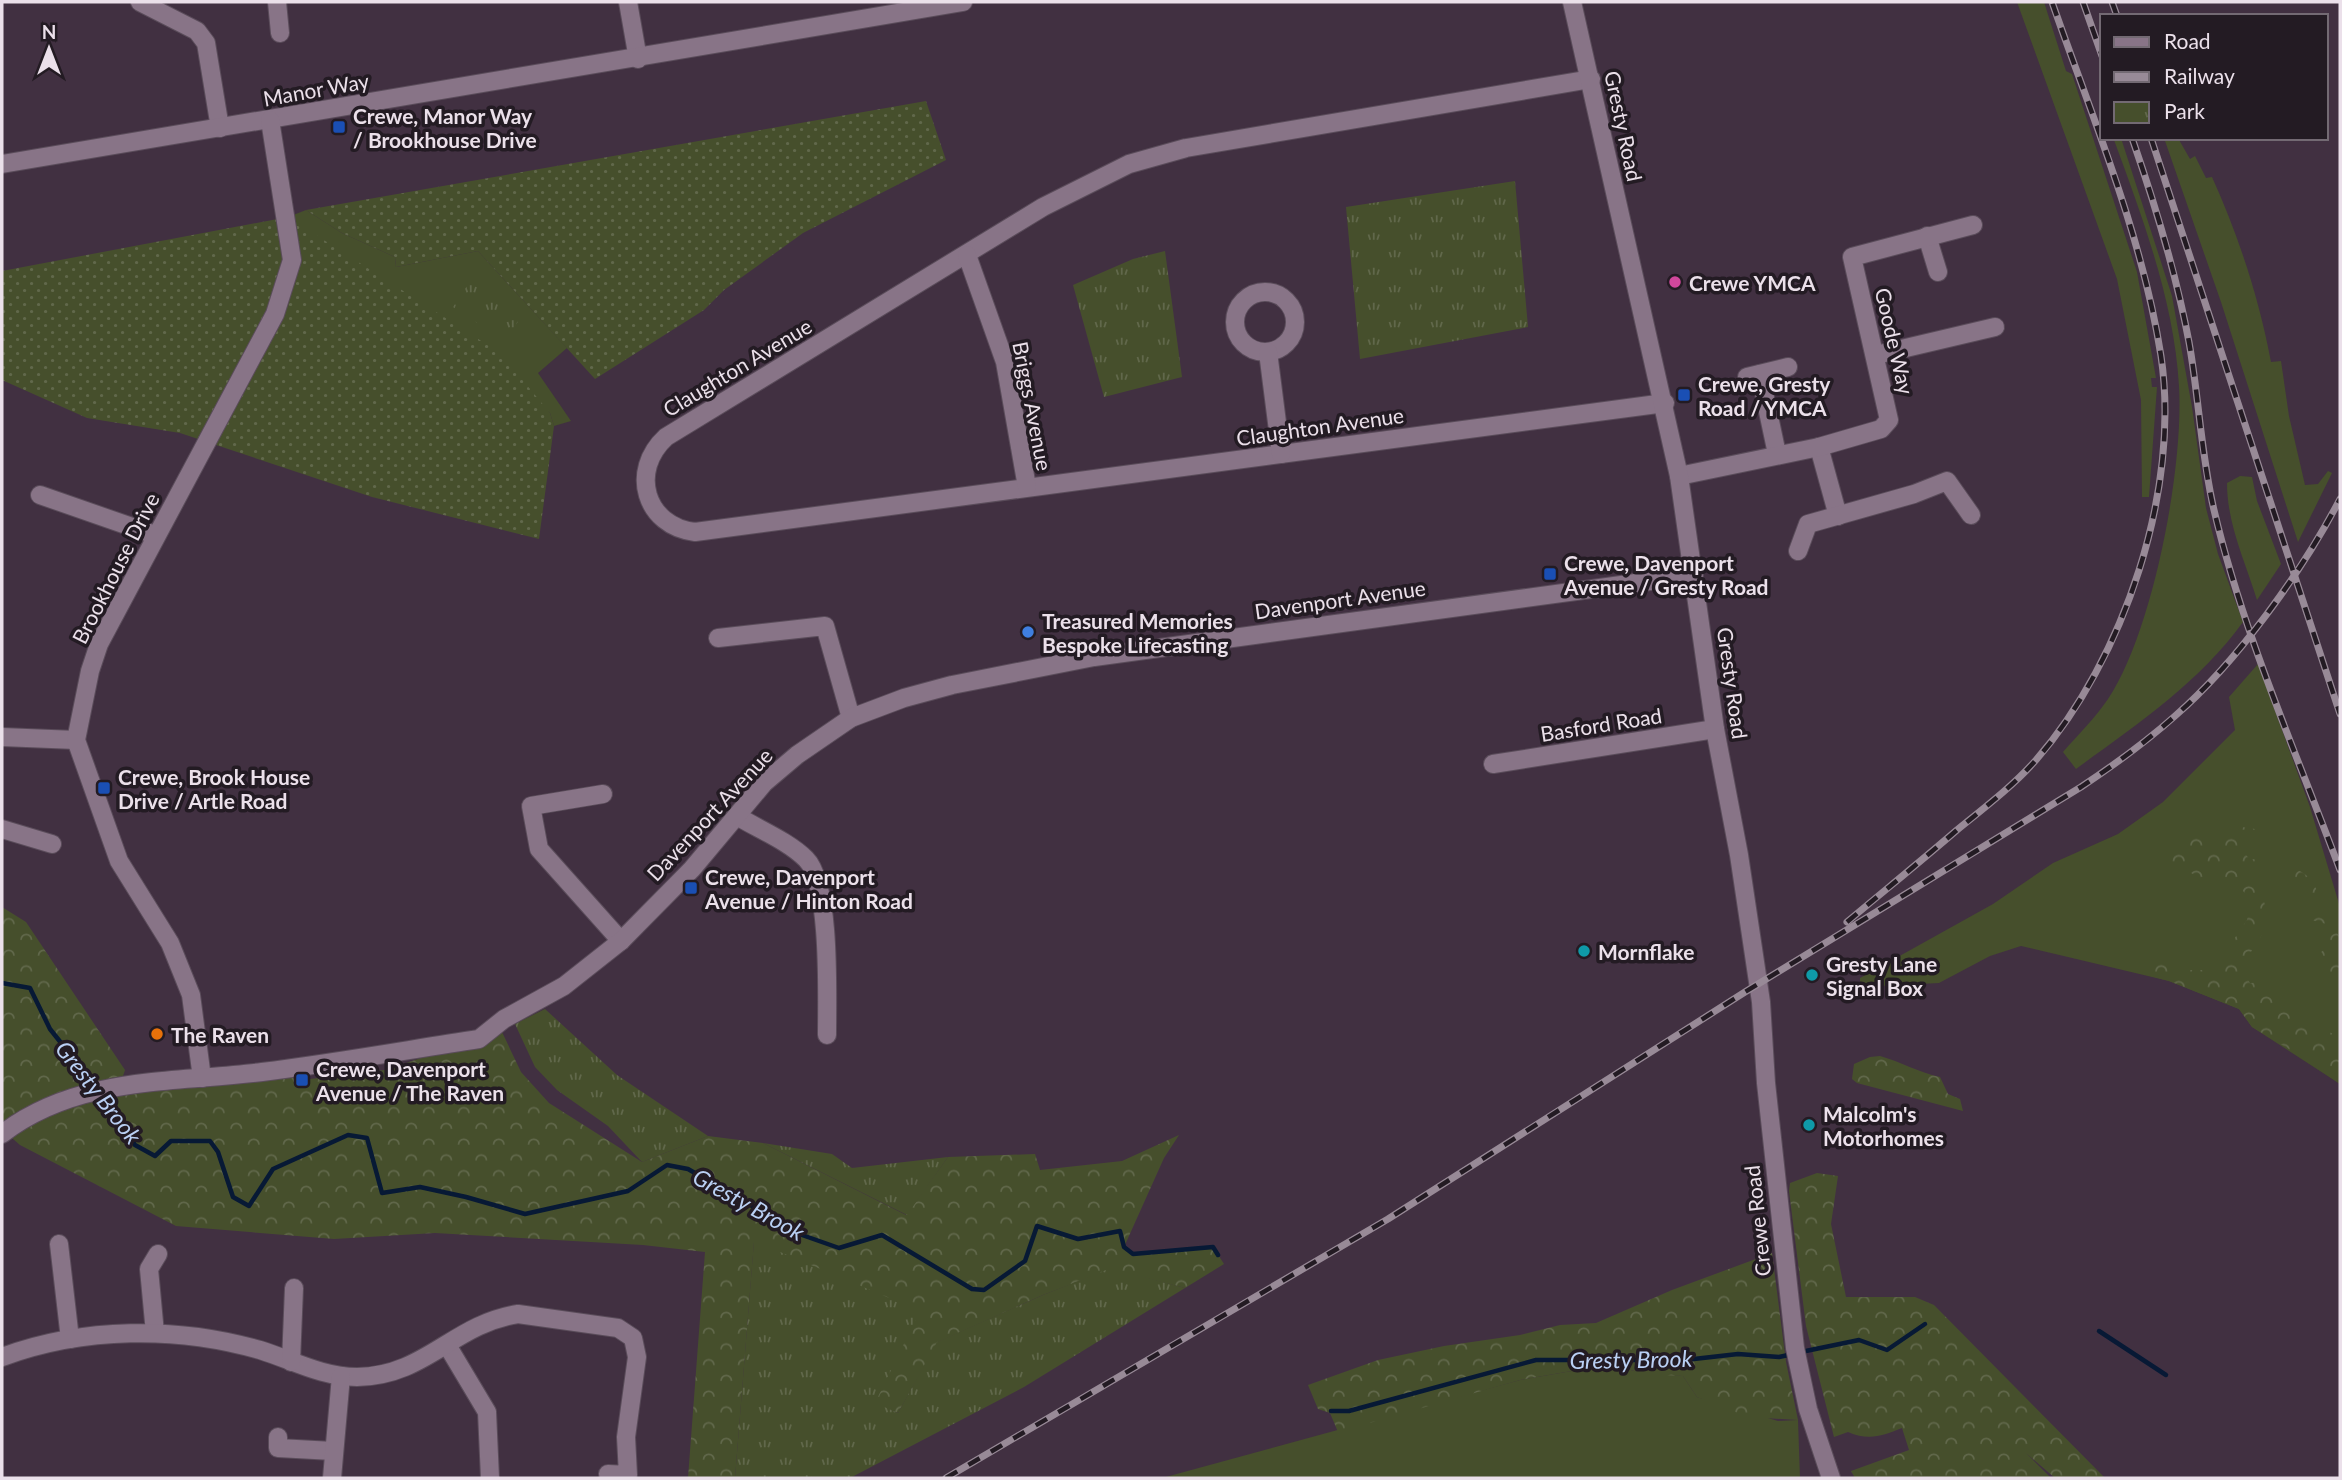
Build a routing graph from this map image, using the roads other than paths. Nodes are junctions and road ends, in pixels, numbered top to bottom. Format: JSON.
{"nodes":[{"id":1,"x":140,"y":2,"type":"edge"},
{"id":2,"x":277,"y":2,"type":"edge"},
{"id":3,"x":628,"y":2,"type":"edge"},
{"id":4,"x":963,"y":2,"type":"edge"},
{"id":5,"x":1572,"y":2,"type":"edge"},
{"id":6,"x":280,"y":33,"type":"dead end"},
{"id":7,"x":638,"y":59,"type":"junction"},
{"id":8,"x":1591,"y":79,"type":"junction"},
{"id":9,"x":270,"y":120,"type":"junction"},
{"id":10,"x":220,"y":128,"type":"junction"},
{"id":11,"x":2,"y":164,"type":"edge"},
{"id":12,"x":1973,"y":225,"type":"dead end"},
{"id":13,"x":1927,"y":236,"type":"junction"},
{"id":14,"x":967,"y":255,"type":"junction"},
{"id":15,"x":1938,"y":272,"type":"dead end"},
{"id":16,"x":1995,"y":327,"type":"dead end"},
{"id":17,"x":1268,"y":352,"type":"dead end"},
{"id":18,"x":1876,"y":355,"type":"junction"},
{"id":19,"x":1788,"y":367,"type":"dead end"},
{"id":20,"x":1665,"y":403,"type":"junction"},
{"id":21,"x":1819,"y":447,"type":"junction"},
{"id":22,"x":1281,"y":454,"type":"junction"},
{"id":23,"x":1777,"y":454,"type":"junction"},
{"id":24,"x":1679,"y":476,"type":"junction"},
{"id":25,"x":1027,"y":487,"type":"junction"},
{"id":26,"x":40,"y":495,"type":"dead end"},
{"id":27,"x":1971,"y":515,"type":"dead end"},
{"id":28,"x":1838,"y":516,"type":"junction"},
{"id":29,"x":155,"y":534,"type":"junction"},
{"id":30,"x":1798,"y":551,"type":"dead end"},
{"id":31,"x":1694,"y":575,"type":"junction"},
{"id":32,"x":718,"y":638,"type":"dead end"},
{"id":33,"x":851,"y":718,"type":"junction"},
{"id":34,"x":1716,"y":729,"type":"junction"},
{"id":35,"x":2,"y":737,"type":"edge"},
{"id":36,"x":76,"y":740,"type":"junction"},
{"id":37,"x":1493,"y":764,"type":"dead end"},
{"id":38,"x":603,"y":794,"type":"dead end"},
{"id":39,"x":737,"y":816,"type":"junction"},
{"id":40,"x":2,"y":830,"type":"edge"},
{"id":41,"x":52,"y":844,"type":"dead end"},
{"id":42,"x":621,"y":941,"type":"junction"},
{"id":43,"x":1755,"y":962,"type":"joint"},
{"id":44,"x":828,"y":1035,"type":"dead end"},
{"id":45,"x":202,"y":1079,"type":"junction"},
{"id":46,"x":2,"y":1134,"type":"edge"},
{"id":47,"x":59,"y":1244,"type":"dead end"},
{"id":48,"x":147,"y":1265,"type":"dead end"},
{"id":49,"x":294,"y":1288,"type":"dead end"},
{"id":50,"x":155,"y":1334,"type":"junction"},
{"id":51,"x":70,"y":1339,"type":"junction"},
{"id":52,"x":447,"y":1345,"type":"junction"},
{"id":53,"x":2,"y":1357,"type":"edge"},
{"id":54,"x":290,"y":1362,"type":"junction"},
{"id":55,"x":341,"y":1376,"type":"junction"},
{"id":56,"x":278,"y":1448,"type":"dead end"},
{"id":57,"x":333,"y":1451,"type":"junction"},
{"id":58,"x":608,"y":1474,"type":"dead end"},
{"id":59,"x":1829,"y":1474,"type":"edge"},
{"id":60,"x":332,"y":1478,"type":"edge"},
{"id":61,"x":490,"y":1478,"type":"edge"}],
"edges":[{"from":1,"to":10,"type":"street"},
{"from":2,"to":6,"type":"street"},
{"from":3,"to":7,"type":"street"},
{"from":4,"to":7,"type":"street","name":"Manor Way"},
{"from":5,"to":8,"type":"street","name":"Gresty Road"},
{"from":7,"to":9,"type":"street","name":"Manor Way"},
{"from":8,"to":14,"type":"street","name":"Claughton Avenue"},
{"from":8,"to":20,"type":"street","name":"Gresty Road"},
{"from":9,"to":10,"type":"street","name":"Manor Way"},
{"from":9,"to":29,"type":"street","name":"Brookhouse Drive"},
{"from":10,"to":11,"type":"street","name":"Manor Way"},
{"from":12,"to":13,"type":"street","name":"Goode Way"},
{"from":13,"to":15,"type":"street"},
{"from":13,"to":18,"type":"street","name":"Goode Way"},
{"from":14,"to":25,"type":"street","name":"Briggs Avenue"},
{"from":14,"to":25,"type":"street","name":"Claughton Avenue"},
{"from":16,"to":18,"type":"street"},
{"from":17,"to":22,"type":"street"},
{"from":18,"to":21,"type":"street","name":"Goode Way"},
{"from":19,"to":23,"type":"street"},
{"from":20,"to":22,"type":"street","name":"Claughton Avenue"},
{"from":20,"to":24,"type":"street","name":"Gresty Road"},
{"from":21,"to":23,"type":"street","name":"Goode Way"},
{"from":21,"to":28,"type":"street"},
{"from":22,"to":25,"type":"street","name":"Claughton Avenue"},
{"from":23,"to":24,"type":"street","name":"Goode Way"},
{"from":24,"to":31,"type":"street","name":"Gresty Road"},
{"from":26,"to":29,"type":"street"},
{"from":27,"to":28,"type":"street"},
{"from":28,"to":30,"type":"street"},
{"from":29,"to":36,"type":"street","name":"Brookhouse Drive"},
{"from":31,"to":33,"type":"street","name":"Davenport Avenue"},
{"from":31,"to":34,"type":"street","name":"Gresty Road"},
{"from":32,"to":33,"type":"street"},
{"from":33,"to":39,"type":"street","name":"Davenport Avenue"},
{"from":34,"to":37,"type":"street","name":"Basford Road"},
{"from":34,"to":43,"type":"street","name":"Gresty Road"},
{"from":35,"to":36,"type":"street"},
{"from":36,"to":45,"type":"street"},
{"from":38,"to":42,"type":"street"},
{"from":39,"to":42,"type":"street","name":"Davenport Avenue"},
{"from":39,"to":44,"type":"street"},
{"from":40,"to":41,"type":"street"},
{"from":42,"to":45,"type":"street","name":"Davenport Avenue"},
{"from":43,"to":59,"type":"street","name":"Crewe Road"},
{"from":45,"to":46,"type":"street","name":"Davenport Avenue"},
{"from":47,"to":51,"type":"street"},
{"from":48,"to":50,"type":"street"},
{"from":49,"to":54,"type":"street"},
{"from":50,"to":51,"type":"street"},
{"from":50,"to":54,"type":"street"},
{"from":51,"to":53,"type":"street"},
{"from":52,"to":55,"type":"street"},
{"from":52,"to":58,"type":"street"},
{"from":52,"to":61,"type":"street"},
{"from":54,"to":55,"type":"street"},
{"from":55,"to":57,"type":"street"},
{"from":56,"to":57,"type":"street"},
{"from":57,"to":60,"type":"street"}]}
